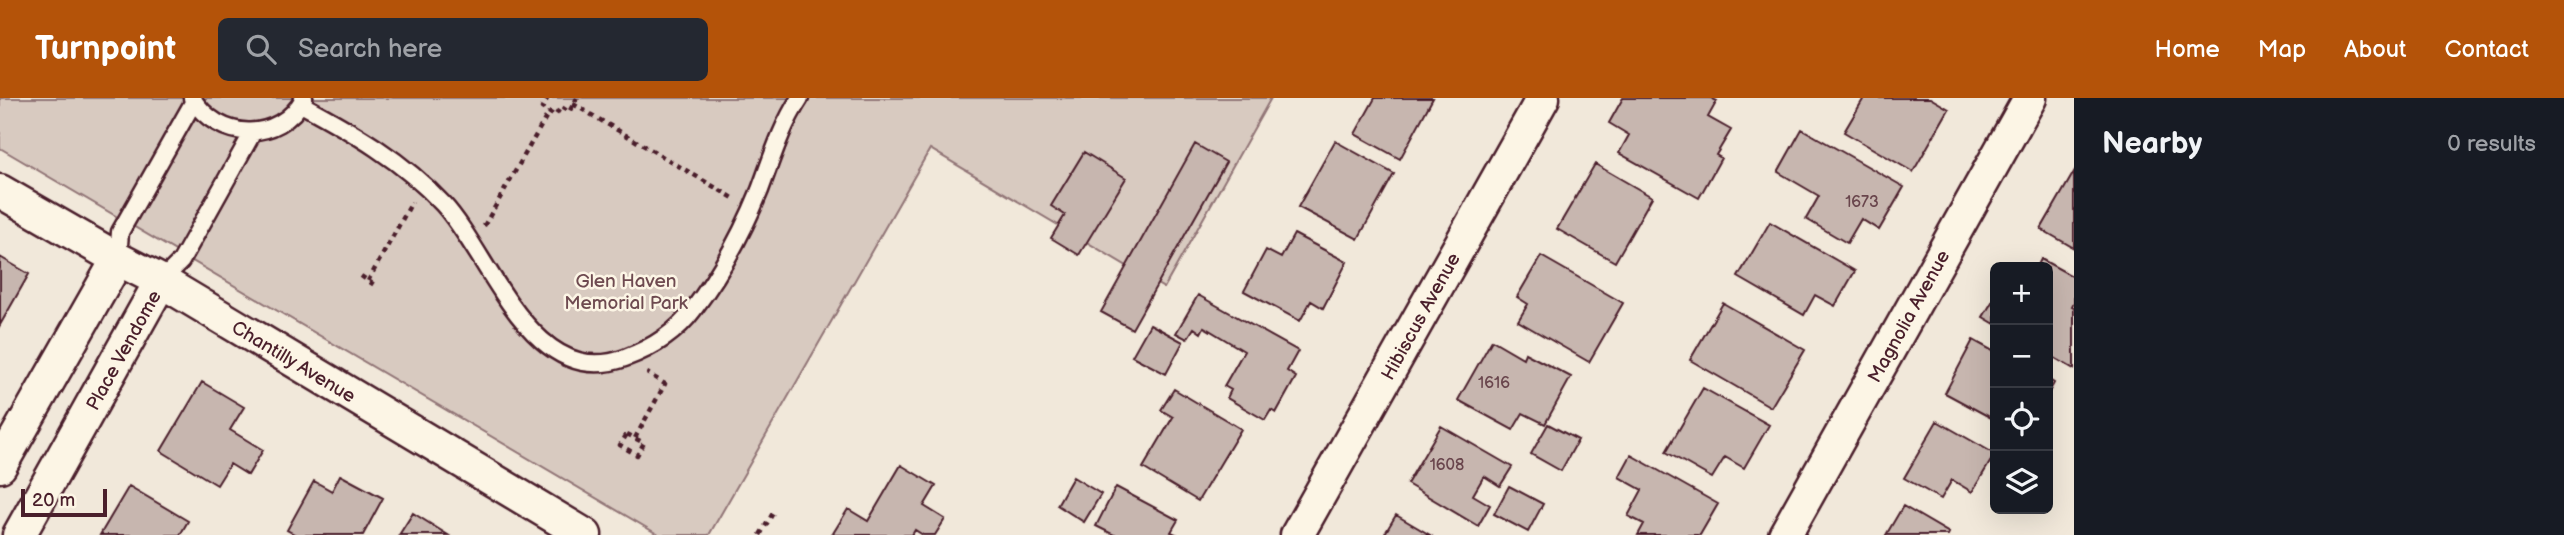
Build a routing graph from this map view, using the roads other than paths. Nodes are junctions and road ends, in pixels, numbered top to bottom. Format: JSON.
{"nodes":[{"id":1,"x":800,"y":98,"type":"edge"},
{"id":2,"x":1543,"y":98,"type":"edge"},
{"id":3,"x":2030,"y":98,"type":"edge"},
{"id":4,"x":193,"y":100,"type":"edge"},
{"id":5,"x":302,"y":101,"type":"edge"},
{"id":6,"x":253,"y":132,"type":"junction"},
{"id":7,"x":0,"y":191,"type":"edge"},
{"id":8,"x":118,"y":259,"type":"junction"},
{"id":9,"x":161,"y":281,"type":"junction"},
{"id":10,"x":0,"y":466,"type":"edge"},
{"id":11,"x":19,"y":535,"type":"edge"},
{"id":12,"x":585,"y":535,"type":"edge"},
{"id":13,"x":1297,"y":535,"type":"edge"},
{"id":14,"x":1785,"y":535,"type":"edge"}],
"edges":[{"from":1,"to":5,"type":"lane"},
{"from":2,"to":13,"type":"street","name":"Hibiscus Avenue"},
{"from":3,"to":14,"type":"street","name":"Magnolia Avenue"},
{"from":4,"to":6,"type":"lane"},
{"from":4,"to":8,"type":"lane"},
{"from":5,"to":6,"type":"lane"},
{"from":6,"to":9,"type":"lane","name":"Place Vendome"},
{"from":7,"to":8,"type":"street","name":"Chantilly Avenue"},
{"from":8,"to":9,"type":"street","name":"Chantilly Avenue"},
{"from":8,"to":10,"type":"street"},
{"from":9,"to":11,"type":"street","name":"Place Vendome"},
{"from":9,"to":12,"type":"street","name":"Chantilly Avenue"}]}
